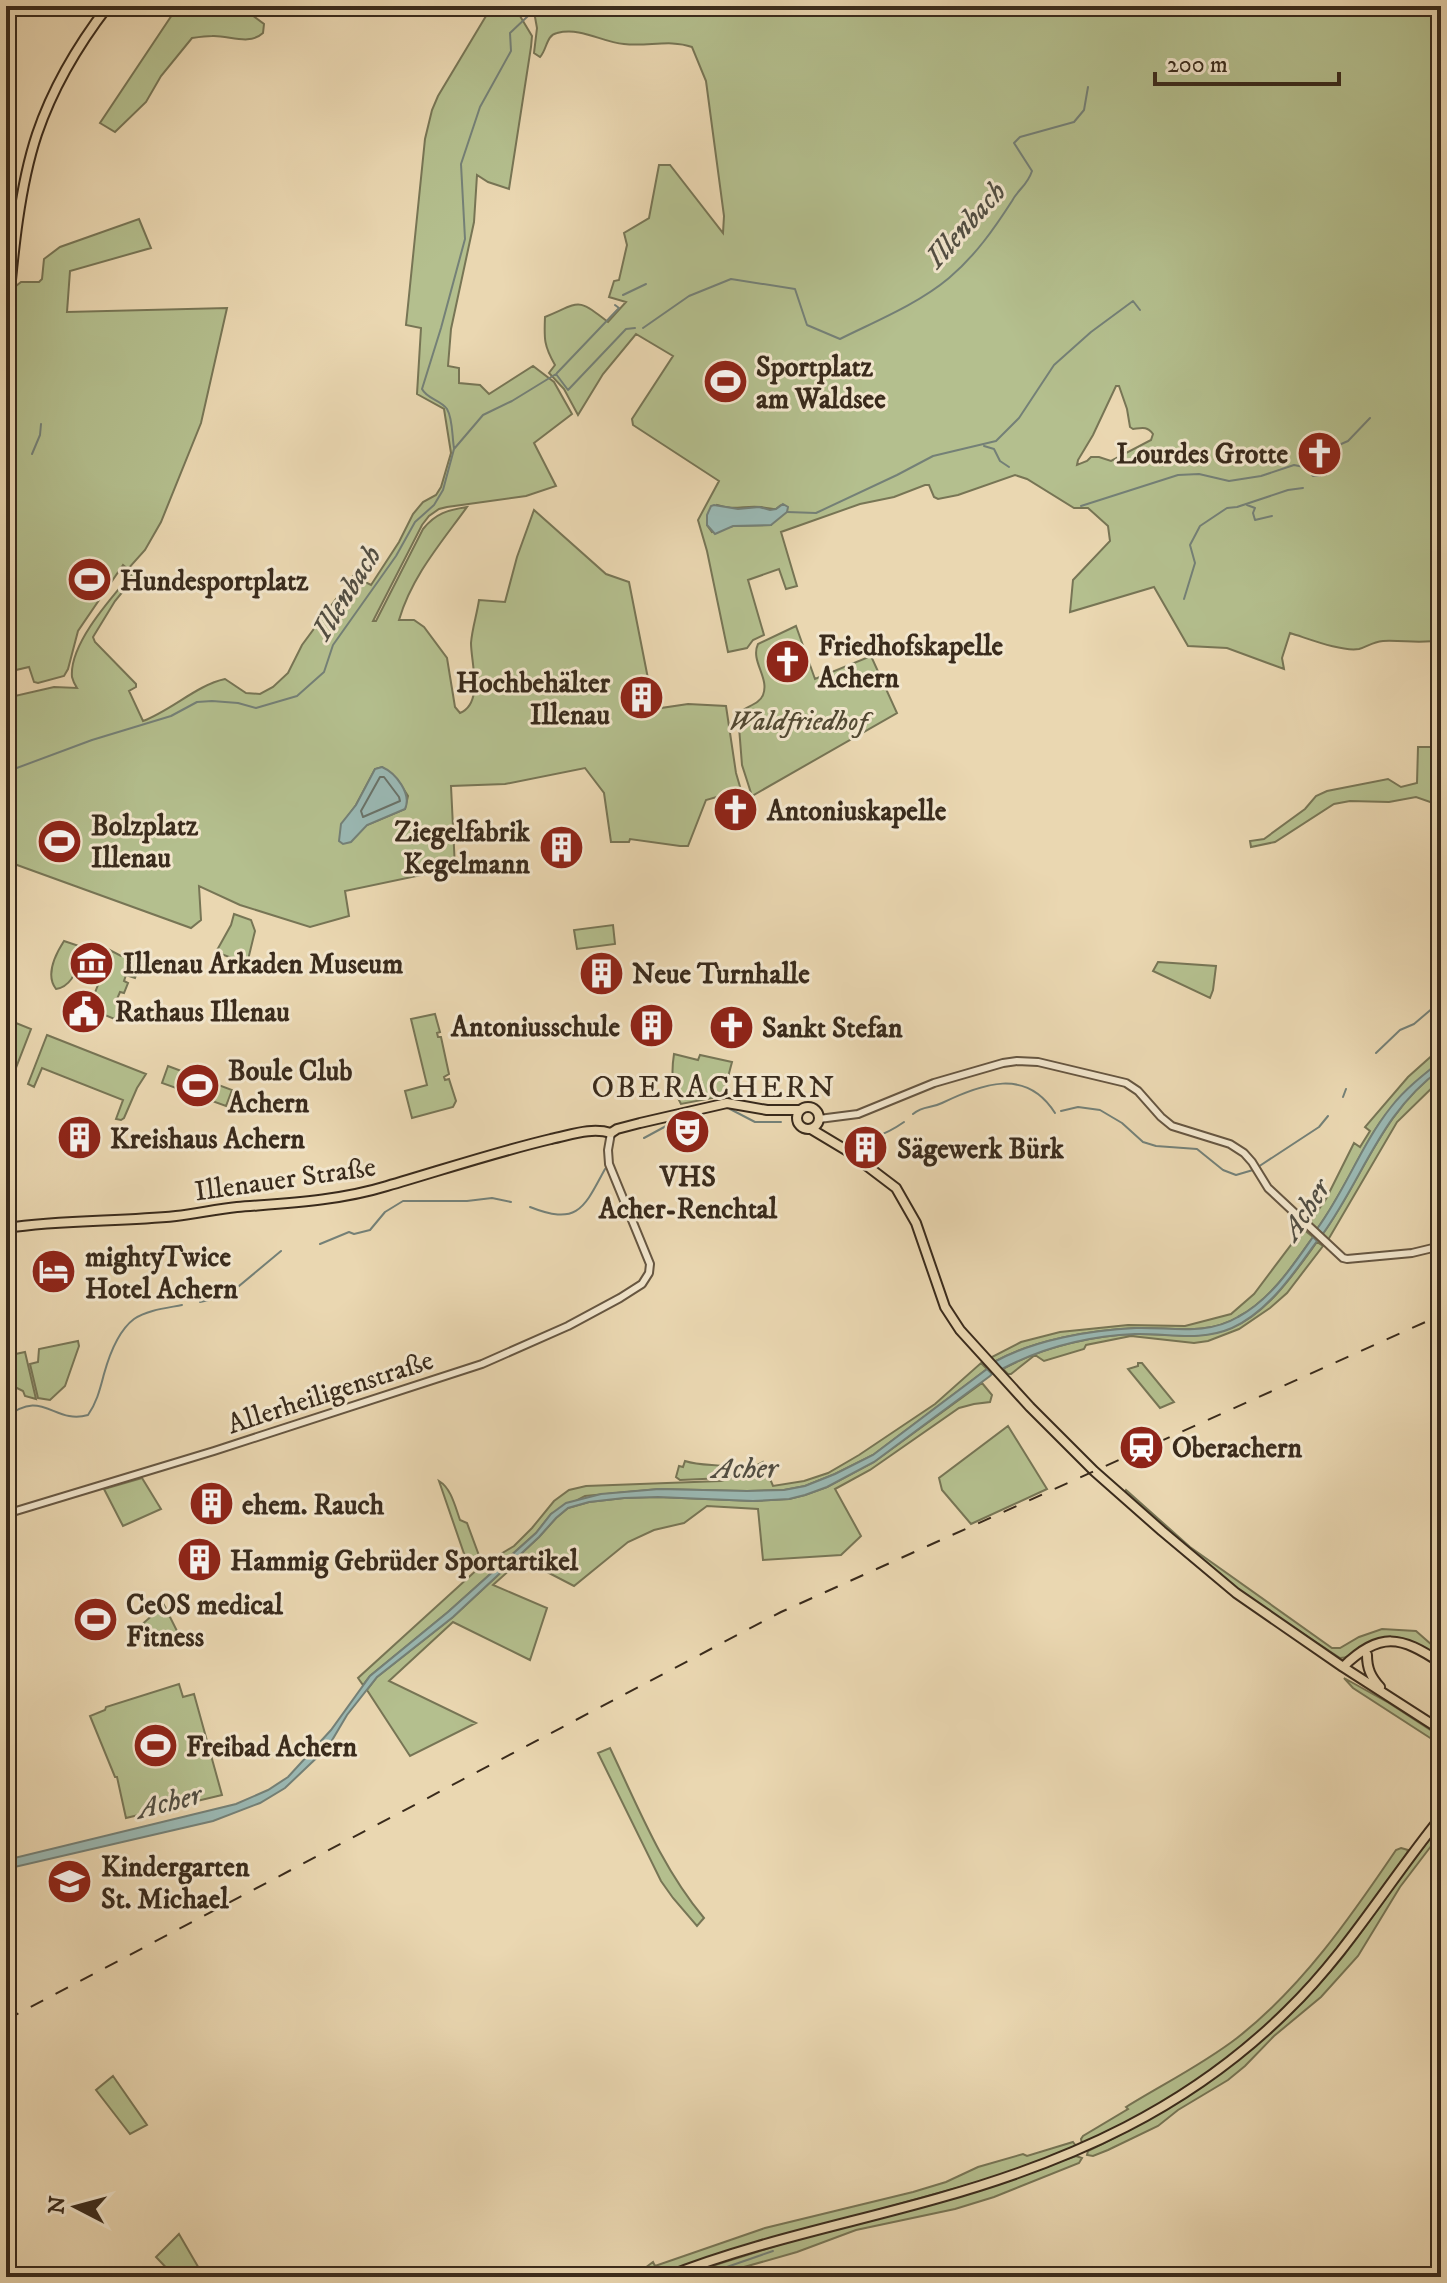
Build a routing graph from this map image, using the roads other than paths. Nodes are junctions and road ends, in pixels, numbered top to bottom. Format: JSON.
{"nodes":[{"id":1,"x":108,"y":6,"type":"edge"},
{"id":2,"x":6,"y":333,"type":"edge"},
{"id":3,"x":798,"y":1113,"type":"junction"},
{"id":4,"x":818,"y":1123,"type":"junction"},
{"id":5,"x":611,"y":1133,"type":"junction"},
{"id":6,"x":6,"y":1228,"type":"edge"},
{"id":7,"x":1441,"y":1246,"type":"edge"},
{"id":8,"x":6,"y":1514,"type":"edge"},
{"id":9,"x":1372,"y":1645,"type":"junction"},
{"id":10,"x":1367,"y":1655,"type":"junction"},
{"id":11,"x":1441,"y":1663,"type":"edge"},
{"id":12,"x":1347,"y":1670,"type":"junction"},
{"id":13,"x":1390,"y":1698,"type":"junction"},
{"id":14,"x":1441,"y":1730,"type":"edge"},
{"id":15,"x":1441,"y":1817,"type":"edge"},
{"id":16,"x":666,"y":2277,"type":"edge"}],
"edges":[{"from":1,"to":2,"type":"main road"},
{"from":3,"to":4,"type":"main road","name":"Illenauer Straße"},
{"from":3,"to":4,"type":"main road"},
{"from":3,"to":5,"type":"main road","name":"Illenauer Straße"},
{"from":4,"to":7,"type":"street"},
{"from":4,"to":12,"type":"main road"},
{"from":5,"to":6,"type":"main road","name":"Illenauer Straße"},
{"from":5,"to":8,"type":"street","name":"Allerheiligenstraße"},
{"from":9,"to":10,"type":"main road"},
{"from":9,"to":11,"type":"main road"},
{"from":9,"to":12,"type":"main road"},
{"from":10,"to":12,"type":"main road"},
{"from":10,"to":13,"type":"main road"},
{"from":12,"to":13,"type":"main road"},
{"from":13,"to":14,"type":"main road"},
{"from":15,"to":16,"type":"main road"}]}
